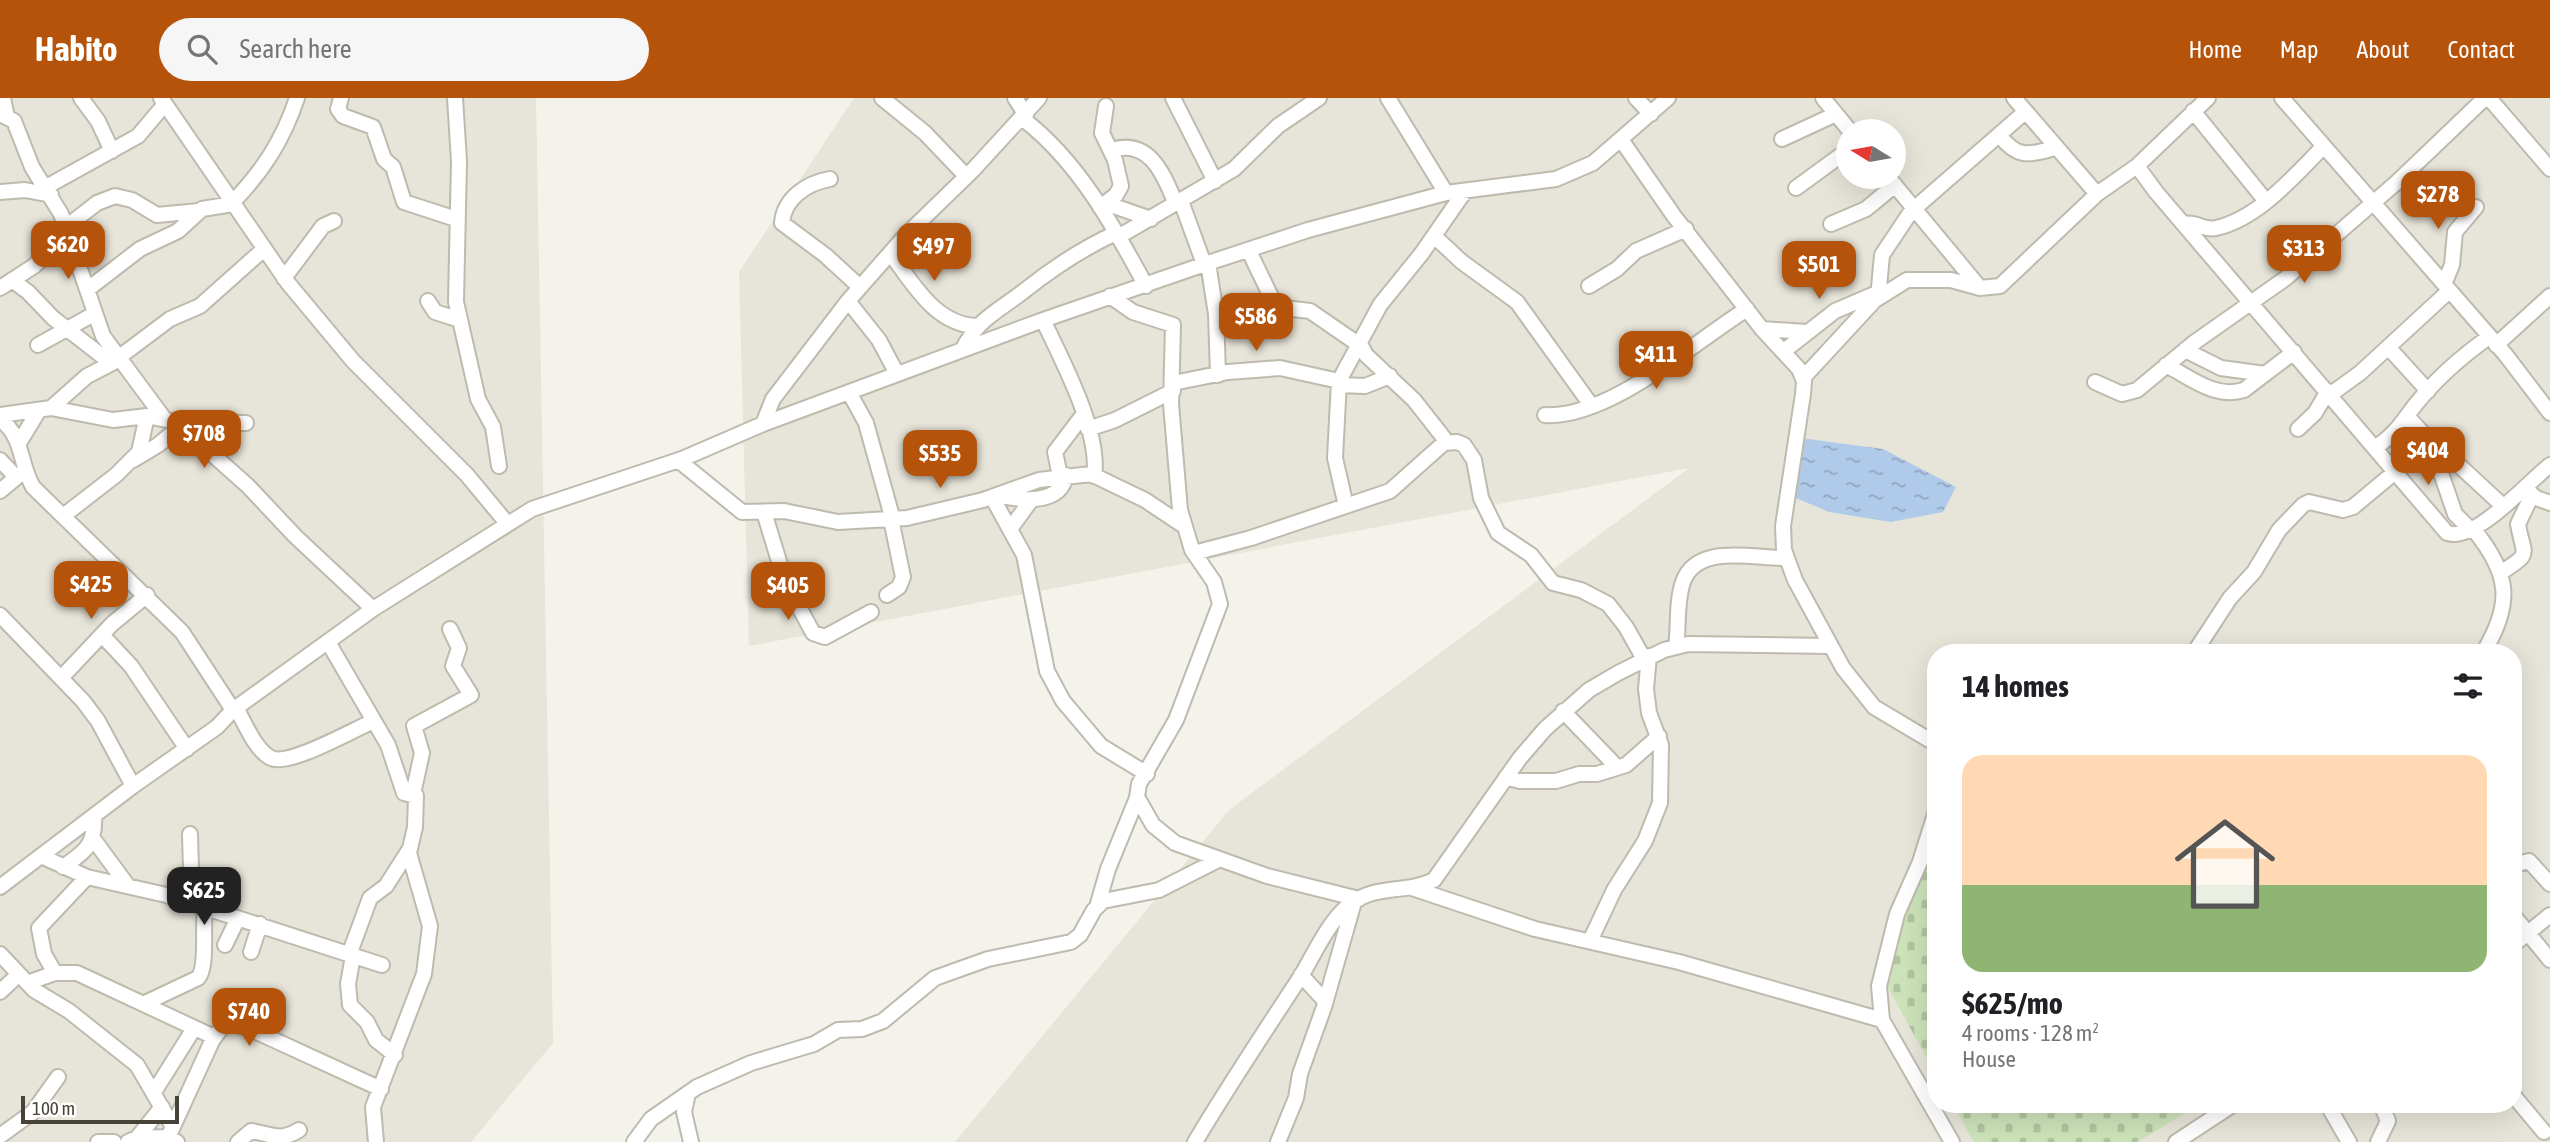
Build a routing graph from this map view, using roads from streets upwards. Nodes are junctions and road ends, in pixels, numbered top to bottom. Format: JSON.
{"nodes":[{"id":1,"x":3,"y":98,"type":"edge"},
{"id":2,"x":82,"y":98,"type":"edge"},
{"id":3,"x":297,"y":98,"type":"edge"},
{"id":4,"x":341,"y":98,"type":"edge"},
{"id":5,"x":455,"y":98,"type":"edge"},
{"id":6,"x":882,"y":98,"type":"edge"},
{"id":7,"x":1015,"y":98,"type":"edge"},
{"id":8,"x":1039,"y":98,"type":"edge"},
{"id":9,"x":1173,"y":98,"type":"edge"},
{"id":10,"x":1319,"y":98,"type":"edge"},
{"id":11,"x":1388,"y":98,"type":"edge"},
{"id":12,"x":1636,"y":98,"type":"edge"},
{"id":13,"x":1668,"y":98,"type":"edge"},
{"id":14,"x":1823,"y":98,"type":"edge"},
{"id":15,"x":2208,"y":98,"type":"edge"},
{"id":16,"x":2282,"y":98,"type":"edge"},
{"id":17,"x":2487,"y":98,"type":"edge"},
{"id":18,"x":167,"y":102,"type":"edge"},
{"id":19,"x":2022,"y":103,"type":"edge"},
{"id":20,"x":1105,"y":107,"type":"dead end"},
{"id":21,"x":2193,"y":111,"type":"junction"},
{"id":22,"x":1651,"y":114,"type":"junction"},
{"id":23,"x":1836,"y":114,"type":"junction"},
{"id":24,"x":3,"y":115,"type":"edge"},
{"id":25,"x":1024,"y":117,"type":"junction"},
{"id":26,"x":1840,"y":119,"type":"edge"},
{"id":27,"x":1999,"y":135,"type":"junction"},
{"id":28,"x":1782,"y":139,"type":"dead end"},
{"id":29,"x":1622,"y":141,"type":"junction"},
{"id":30,"x":2323,"y":147,"type":"junction"},
{"id":31,"x":2055,"y":148,"type":"junction"},
{"id":32,"x":1111,"y":150,"type":"junction"},
{"id":33,"x":112,"y":151,"type":"junction"},
{"id":34,"x":1836,"y":159,"type":"edge"},
{"id":35,"x":2137,"y":166,"type":"junction"},
{"id":36,"x":2550,"y":169,"type":"edge"},
{"id":37,"x":966,"y":176,"type":"junction"},
{"id":38,"x":830,"y":180,"type":"dead end"},
{"id":39,"x":1215,"y":181,"type":"junction"},
{"id":40,"x":1796,"y":188,"type":"dead end"},
{"id":41,"x":1884,"y":189,"type":"edge"},
{"id":42,"x":1898,"y":189,"type":"edge"},
{"id":43,"x":1121,"y":190,"type":"junction"},
{"id":44,"x":49,"y":191,"type":"junction"},
{"id":45,"x":1465,"y":191,"type":"junction"},
{"id":46,"x":0,"y":192,"type":"edge"},
{"id":47,"x":1446,"y":193,"type":"junction"},
{"id":48,"x":2096,"y":194,"type":"junction"},
{"id":49,"x":2265,"y":200,"type":"junction"},
{"id":50,"x":2372,"y":202,"type":"junction"},
{"id":51,"x":233,"y":203,"type":"junction"},
{"id":52,"x":1179,"y":203,"type":"junction"},
{"id":53,"x":1102,"y":205,"type":"junction"},
{"id":54,"x":2476,"y":207,"type":"dead end"},
{"id":55,"x":1914,"y":208,"type":"junction"},
{"id":56,"x":200,"y":211,"type":"junction"},
{"id":57,"x":1126,"y":211,"type":"junction"},
{"id":58,"x":456,"y":219,"type":"junction"},
{"id":59,"x":1151,"y":219,"type":"junction"},
{"id":60,"x":334,"y":221,"type":"dead end"},
{"id":61,"x":1831,"y":224,"type":"dead end"},
{"id":62,"x":2184,"y":224,"type":"junction"},
{"id":63,"x":1686,"y":229,"type":"junction"},
{"id":64,"x":67,"y":231,"type":"junction"},
{"id":65,"x":1121,"y":233,"type":"junction"},
{"id":66,"x":1434,"y":236,"type":"junction"},
{"id":67,"x":264,"y":249,"type":"junction"},
{"id":68,"x":1249,"y":251,"type":"junction"},
{"id":69,"x":890,"y":253,"type":"junction"},
{"id":70,"x":1206,"y":263,"type":"junction"},
{"id":71,"x":284,"y":278,"type":"junction"},
{"id":72,"x":6,"y":284,"type":"edge"},
{"id":73,"x":1146,"y":286,"type":"junction"},
{"id":74,"x":1589,"y":286,"type":"dead end"},
{"id":75,"x":860,"y":287,"type":"junction"},
{"id":76,"x":1980,"y":288,"type":"junction"},
{"id":77,"x":2446,"y":288,"type":"junction"},
{"id":78,"x":88,"y":289,"type":"junction"},
{"id":79,"x":1878,"y":295,"type":"junction"},
{"id":80,"x":1110,"y":296,"type":"junction"},
{"id":81,"x":2550,"y":296,"type":"edge"},
{"id":82,"x":429,"y":300,"type":"dead end"},
{"id":83,"x":848,"y":301,"type":"junction"},
{"id":84,"x":2250,"y":302,"type":"junction"},
{"id":85,"x":1747,"y":309,"type":"junction"},
{"id":86,"x":94,"y":314,"type":"junction"},
{"id":87,"x":460,"y":320,"type":"junction"},
{"id":88,"x":1043,"y":320,"type":"junction"},
{"id":89,"x":977,"y":326,"type":"junction"},
{"id":90,"x":68,"y":329,"type":"junction"},
{"id":91,"x":1762,"y":329,"type":"junction"},
{"id":92,"x":1807,"y":332,"type":"junction"},
{"id":93,"x":2493,"y":341,"type":"junction"},
{"id":94,"x":1358,"y":343,"type":"junction"},
{"id":95,"x":38,"y":345,"type":"dead end"},
{"id":96,"x":2388,"y":347,"type":"junction"},
{"id":97,"x":962,"y":350,"type":"junction"},
{"id":98,"x":1784,"y":351,"type":"junction"},
{"id":99,"x":2185,"y":351,"type":"junction"},
{"id":100,"x":2294,"y":352,"type":"junction"},
{"id":101,"x":116,"y":360,"type":"junction"},
{"id":102,"x":2166,"y":365,"type":"junction"},
{"id":103,"x":897,"y":374,"type":"junction"},
{"id":104,"x":2266,"y":374,"type":"junction"},
{"id":105,"x":1218,"y":375,"type":"junction"},
{"id":106,"x":1390,"y":376,"type":"junction"},
{"id":107,"x":1803,"y":378,"type":"junction"},
{"id":108,"x":2095,"y":382,"type":"dead end"},
{"id":109,"x":1339,"y":383,"type":"junction"},
{"id":110,"x":1173,"y":387,"type":"junction"},
{"id":111,"x":2428,"y":391,"type":"junction"},
{"id":112,"x":849,"y":392,"type":"junction"},
{"id":113,"x":2329,"y":393,"type":"junction"},
{"id":114,"x":1591,"y":405,"type":"junction"},
{"id":115,"x":45,"y":409,"type":"junction"},
{"id":116,"x":2550,"y":413,"type":"edge"},
{"id":117,"x":1545,"y":415,"type":"dead end"},
{"id":118,"x":147,"y":416,"type":"junction"},
{"id":119,"x":0,"y":417,"type":"edge"},
{"id":120,"x":2408,"y":417,"type":"junction"},
{"id":121,"x":173,"y":422,"type":"junction"},
{"id":122,"x":1086,"y":422,"type":"junction"},
{"id":123,"x":246,"y":423,"type":"dead end"},
{"id":124,"x":763,"y":424,"type":"junction"},
{"id":125,"x":2298,"y":429,"type":"dead end"},
{"id":126,"x":1447,"y":442,"type":"junction"},
{"id":127,"x":19,"y":443,"type":"junction"},
{"id":128,"x":2376,"y":447,"type":"junction"},
{"id":129,"x":2437,"y":454,"type":"junction"},
{"id":130,"x":0,"y":460,"type":"edge"},
{"id":131,"x":678,"y":460,"type":"junction"},
{"id":132,"x":130,"y":461,"type":"junction"},
{"id":133,"x":2550,"y":465,"type":"edge"},
{"id":134,"x":499,"y":466,"type":"dead end"},
{"id":135,"x":2395,"y":472,"type":"junction"},
{"id":136,"x":20,"y":474,"type":"junction"},
{"id":137,"x":1063,"y":475,"type":"junction"},
{"id":138,"x":1094,"y":476,"type":"junction"},
{"id":139,"x":0,"y":491,"type":"edge"},
{"id":140,"x":2528,"y":491,"type":"junction"},
{"id":141,"x":994,"y":496,"type":"junction"},
{"id":142,"x":1032,"y":499,"type":"junction"},
{"id":143,"x":2550,"y":503,"type":"edge"},
{"id":144,"x":1346,"y":506,"type":"junction"},
{"id":145,"x":2503,"y":506,"type":"junction"},
{"id":146,"x":764,"y":512,"type":"junction"},
{"id":147,"x":63,"y":516,"type":"junction"},
{"id":148,"x":892,"y":519,"type":"junction"},
{"id":149,"x":506,"y":522,"type":"junction"},
{"id":150,"x":1184,"y":526,"type":"junction"},
{"id":151,"x":1010,"y":529,"type":"junction"},
{"id":152,"x":2473,"y":530,"type":"junction"},
{"id":153,"x":1194,"y":553,"type":"junction"},
{"id":154,"x":1787,"y":558,"type":"junction"},
{"id":155,"x":2500,"y":573,"type":"junction"},
{"id":156,"x":147,"y":595,"type":"junction"},
{"id":157,"x":887,"y":595,"type":"dead end"},
{"id":158,"x":373,"y":609,"type":"junction"},
{"id":159,"x":870,"y":612,"type":"dead end"},
{"id":160,"x":0,"y":615,"type":"edge"},
{"id":161,"x":450,"y":629,"type":"dead end"},
{"id":162,"x":102,"y":635,"type":"junction"},
{"id":163,"x":328,"y":642,"type":"junction"},
{"id":164,"x":2200,"y":644,"type":"edge"},
{"id":165,"x":2487,"y":644,"type":"edge"},
{"id":166,"x":1831,"y":646,"type":"junction"},
{"id":167,"x":1676,"y":647,"type":"junction"},
{"id":168,"x":1646,"y":657,"type":"junction"},
{"id":169,"x":61,"y":678,"type":"junction"},
{"id":170,"x":234,"y":709,"type":"junction"},
{"id":171,"x":1563,"y":711,"type":"junction"},
{"id":172,"x":374,"y":720,"type":"junction"},
{"id":173,"x":1659,"y":736,"type":"junction"},
{"id":174,"x":1927,"y":739,"type":"edge"},
{"id":175,"x":187,"y":749,"type":"junction"},
{"id":176,"x":1617,"y":767,"type":"junction"},
{"id":177,"x":1147,"y":774,"type":"junction"},
{"id":178,"x":1506,"y":777,"type":"junction"},
{"id":179,"x":133,"y":786,"type":"junction"},
{"id":180,"x":413,"y":794,"type":"junction"},
{"id":181,"x":1137,"y":798,"type":"junction"},
{"id":182,"x":94,"y":816,"type":"junction"},
{"id":183,"x":190,"y":834,"type":"dead end"},
{"id":184,"x":94,"y":840,"type":"junction"},
{"id":185,"x":1927,"y":840,"type":"edge"},
{"id":186,"x":410,"y":850,"type":"junction"},
{"id":187,"x":41,"y":856,"type":"junction"},
{"id":188,"x":1218,"y":860,"type":"junction"},
{"id":189,"x":2522,"y":863,"type":"edge"},
{"id":190,"x":63,"y":867,"type":"junction"},
{"id":191,"x":87,"y":877,"type":"junction"},
{"id":192,"x":2550,"y":884,"type":"edge"},
{"id":193,"x":128,"y":886,"type":"junction"},
{"id":194,"x":0,"y":887,"type":"edge"},
{"id":195,"x":1410,"y":888,"type":"junction"},
{"id":196,"x":184,"y":901,"type":"junction"},
{"id":197,"x":1357,"y":901,"type":"junction"},
{"id":198,"x":1097,"y":907,"type":"junction"},
{"id":199,"x":205,"y":909,"type":"junction"},
{"id":200,"x":2550,"y":915,"type":"edge"},
{"id":201,"x":238,"y":918,"type":"junction"},
{"id":202,"x":260,"y":924,"type":"junction"},
{"id":203,"x":2522,"y":926,"type":"edge"},
{"id":204,"x":2528,"y":934,"type":"junction"},
{"id":205,"x":2522,"y":938,"type":"edge"},
{"id":206,"x":1590,"y":941,"type":"junction"},
{"id":207,"x":225,"y":945,"type":"dead end"},
{"id":208,"x":251,"y":952,"type":"dead end"},
{"id":209,"x":0,"y":954,"type":"edge"},
{"id":210,"x":351,"y":956,"type":"junction"},
{"id":211,"x":2550,"y":960,"type":"edge"},
{"id":212,"x":382,"y":965,"type":"dead end"},
{"id":213,"x":55,"y":973,"type":"junction"},
{"id":214,"x":1301,"y":975,"type":"junction"},
{"id":215,"x":22,"y":979,"type":"junction"},
{"id":216,"x":0,"y":992,"type":"edge"},
{"id":217,"x":1325,"y":1001,"type":"junction"},
{"id":218,"x":143,"y":1004,"type":"junction"},
{"id":219,"x":1882,"y":1020,"type":"junction"},
{"id":220,"x":193,"y":1030,"type":"junction"},
{"id":221,"x":214,"y":1037,"type":"junction"},
{"id":222,"x":395,"y":1055,"type":"junction"},
{"id":223,"x":58,"y":1077,"type":"dead end"},
{"id":224,"x":381,"y":1089,"type":"junction"},
{"id":225,"x":154,"y":1092,"type":"junction"},
{"id":226,"x":688,"y":1093,"type":"junction"},
{"id":227,"x":1927,"y":1098,"type":"edge"},
{"id":228,"x":2522,"y":1104,"type":"edge"},
{"id":229,"x":162,"y":1107,"type":"junction"},
{"id":230,"x":1935,"y":1113,"type":"edge"},
{"id":231,"x":2223,"y":1113,"type":"edge"},
{"id":232,"x":2332,"y":1113,"type":"edge"},
{"id":233,"x":2385,"y":1113,"type":"edge"},
{"id":234,"x":2547,"y":1129,"type":"edge"},
{"id":235,"x":299,"y":1130,"type":"dead end"},
{"id":236,"x":0,"y":1136,"type":"edge"},
{"id":237,"x":171,"y":1137,"type":"edge"},
{"id":238,"x":2192,"y":1138,"type":"edge"},
{"id":239,"x":132,"y":1140,"type":"edge"},
{"id":240,"x":98,"y":1142,"type":"edge"},
{"id":241,"x":114,"y":1142,"type":"edge"},
{"id":242,"x":238,"y":1142,"type":"edge"},
{"id":243,"x":376,"y":1142,"type":"edge"},
{"id":244,"x":634,"y":1142,"type":"edge"},
{"id":245,"x":691,"y":1142,"type":"edge"},
{"id":246,"x":1195,"y":1142,"type":"edge"},
{"id":247,"x":1278,"y":1142,"type":"edge"},
{"id":248,"x":1952,"y":1142,"type":"edge"},
{"id":249,"x":2176,"y":1142,"type":"edge"},
{"id":250,"x":2349,"y":1142,"type":"edge"},
{"id":251,"x":2378,"y":1142,"type":"edge"},
{"id":252,"x":2532,"y":1142,"type":"edge"}],
"edges":[{"from":1,"to":24,"type":"street"},
{"from":2,"to":33,"type":"street"},
{"from":3,"to":51,"type":"street"},
{"from":4,"to":58,"type":"street"},
{"from":5,"to":58,"type":"street"},
{"from":6,"to":37,"type":"street"},
{"from":7,"to":25,"type":"street"},
{"from":8,"to":25,"type":"street"},
{"from":9,"to":39,"type":"street"},
{"from":10,"to":39,"type":"street"},
{"from":11,"to":47,"type":"street"},
{"from":12,"to":22,"type":"street"},
{"from":13,"to":22,"type":"street"},
{"from":14,"to":23,"type":"street"},
{"from":15,"to":21,"type":"street"},
{"from":16,"to":30,"type":"street"},
{"from":17,"to":36,"type":"street"},
{"from":17,"to":50,"type":"street"},
{"from":18,"to":33,"type":"street"},
{"from":18,"to":51,"type":"street"},
{"from":19,"to":27,"type":"street"},
{"from":19,"to":31,"type":"street"},
{"from":20,"to":32,"type":"street"},
{"from":21,"to":35,"type":"street"},
{"from":21,"to":49,"type":"street"},
{"from":22,"to":29,"type":"street"},
{"from":23,"to":26,"type":"street"},
{"from":23,"to":28,"type":"street"},
{"from":24,"to":44,"type":"street"},
{"from":25,"to":37,"type":"street"},
{"from":25,"to":53,"type":"street"},
{"from":27,"to":31,"type":"street"},
{"from":27,"to":55,"type":"street"},
{"from":29,"to":45,"type":"street"},
{"from":29,"to":63,"type":"street"},
{"from":30,"to":49,"type":"street"},
{"from":30,"to":50,"type":"street"},
{"from":31,"to":48,"type":"street"},
{"from":32,"to":43,"type":"street"},
{"from":32,"to":52,"type":"street"},
{"from":33,"to":44,"type":"street"},
{"from":34,"to":40,"type":"street"},
{"from":35,"to":48,"type":"street"},
{"from":35,"to":62,"type":"street"},
{"from":37,"to":69,"type":"street"},
{"from":38,"to":75,"type":"street"},
{"from":39,"to":52,"type":"street"},
{"from":41,"to":61,"type":"street"},
{"from":42,"to":55,"type":"street"},
{"from":43,"to":53,"type":"street"},
{"from":43,"to":57,"type":"street"},
{"from":44,"to":46,"type":"street"},
{"from":44,"to":64,"type":"street"},
{"from":45,"to":47,"type":"street"},
{"from":45,"to":66,"type":"street"},
{"from":47,"to":68,"type":"street"},
{"from":48,"to":76,"type":"street"},
{"from":49,"to":62,"type":"street"},
{"from":50,"to":77,"type":"street"},
{"from":50,"to":84,"type":"street"},
{"from":51,"to":56,"type":"street"},
{"from":51,"to":67,"type":"street"},
{"from":52,"to":59,"type":"street"},
{"from":52,"to":70,"type":"street"},
{"from":53,"to":57,"type":"street"},
{"from":53,"to":65,"type":"street"},
{"from":54,"to":77,"type":"street"},
{"from":55,"to":76,"type":"street"},
{"from":55,"to":79,"type":"street"},
{"from":56,"to":64,"type":"street"},
{"from":56,"to":78,"type":"street"},
{"from":57,"to":59,"type":"street"},
{"from":57,"to":65,"type":"street"},
{"from":58,"to":87,"type":"street"},
{"from":59,"to":65,"type":"street"},
{"from":60,"to":71,"type":"street"},
{"from":62,"to":84,"type":"street"},
{"from":63,"to":74,"type":"street"},
{"from":63,"to":85,"type":"street"},
{"from":64,"to":72,"type":"street"},
{"from":64,"to":78,"type":"street"},
{"from":65,"to":73,"type":"street"},
{"from":65,"to":89,"type":"street"},
{"from":66,"to":94,"type":"street"},
{"from":66,"to":114,"type":"street"},
{"from":67,"to":71,"type":"street"},
{"from":67,"to":101,"type":"street"},
{"from":68,"to":70,"type":"street"},
{"from":68,"to":94,"type":"street"},
{"from":69,"to":75,"type":"street"},
{"from":69,"to":89,"type":"street"},
{"from":70,"to":73,"type":"street"},
{"from":70,"to":105,"type":"street"},
{"from":71,"to":149,"type":"street"},
{"from":72,"to":90,"type":"street"},
{"from":73,"to":80,"type":"street"},
{"from":75,"to":83,"type":"street"},
{"from":76,"to":79,"type":"street"},
{"from":77,"to":93,"type":"street"},
{"from":77,"to":96,"type":"street"},
{"from":78,"to":86,"type":"street"},
{"from":79,"to":92,"type":"street"},
{"from":79,"to":107,"type":"street"},
{"from":80,"to":88,"type":"street"},
{"from":80,"to":110,"type":"street"},
{"from":81,"to":93,"type":"street"},
{"from":82,"to":87,"type":"street"},
{"from":83,"to":103,"type":"street"},
{"from":83,"to":124,"type":"street"},
{"from":84,"to":99,"type":"street"},
{"from":84,"to":100,"type":"street"},
{"from":85,"to":91,"type":"street"},
{"from":85,"to":114,"type":"street"},
{"from":86,"to":90,"type":"street"},
{"from":86,"to":101,"type":"street"},
{"from":87,"to":134,"type":"street"},
{"from":88,"to":97,"type":"street"},
{"from":88,"to":122,"type":"street"},
{"from":89,"to":97,"type":"street"},
{"from":90,"to":95,"type":"street"},
{"from":90,"to":101,"type":"street"},
{"from":91,"to":92,"type":"street"},
{"from":91,"to":98,"type":"street"},
{"from":92,"to":98,"type":"street"},
{"from":93,"to":111,"type":"street"},
{"from":93,"to":116,"type":"street"},
{"from":94,"to":106,"type":"street"},
{"from":94,"to":109,"type":"street"},
{"from":96,"to":111,"type":"street"},
{"from":96,"to":113,"type":"street"},
{"from":97,"to":103,"type":"street"},
{"from":98,"to":107,"type":"street"},
{"from":99,"to":102,"type":"street"},
{"from":99,"to":104,"type":"street"},
{"from":100,"to":104,"type":"street"},
{"from":100,"to":113,"type":"street"},
{"from":101,"to":115,"type":"street"},
{"from":101,"to":121,"type":"street"},
{"from":102,"to":104,"type":"street"},
{"from":102,"to":108,"type":"street"},
{"from":103,"to":112,"type":"street"},
{"from":105,"to":109,"type":"street"},
{"from":105,"to":110,"type":"street"},
{"from":106,"to":109,"type":"street"},
{"from":106,"to":126,"type":"street"},
{"from":107,"to":154,"type":"street"},
{"from":109,"to":144,"type":"street"},
{"from":110,"to":122,"type":"street"},
{"from":110,"to":150,"type":"street"},
{"from":111,"to":120,"type":"street"},
{"from":112,"to":124,"type":"street"},
{"from":112,"to":148,"type":"street"},
{"from":113,"to":125,"type":"street"},
{"from":113,"to":128,"type":"street"},
{"from":114,"to":117,"type":"street"},
{"from":115,"to":118,"type":"street"},
{"from":115,"to":119,"type":"street"},
{"from":115,"to":127,"type":"street"},
{"from":118,"to":121,"type":"street"},
{"from":118,"to":132,"type":"street"},
{"from":119,"to":127,"type":"street"},
{"from":120,"to":128,"type":"street"},
{"from":120,"to":129,"type":"street"},
{"from":121,"to":123,"type":"street"},
{"from":121,"to":132,"type":"street"},
{"from":121,"to":158,"type":"street"},
{"from":122,"to":137,"type":"street"},
{"from":122,"to":138,"type":"street"},
{"from":124,"to":131,"type":"street"},
{"from":126,"to":144,"type":"street"},
{"from":126,"to":168,"type":"street"},
{"from":127,"to":136,"type":"street"},
{"from":128,"to":135,"type":"street"},
{"from":129,"to":145,"type":"street"},
{"from":129,"to":152,"type":"street"},
{"from":130,"to":136,"type":"street"},
{"from":131,"to":146,"type":"street"},
{"from":131,"to":149,"type":"street"},
{"from":132,"to":147,"type":"street"},
{"from":133,"to":140,"type":"street"},
{"from":135,"to":152,"type":"street"},
{"from":135,"to":164,"type":"street"},
{"from":136,"to":139,"type":"street"},
{"from":136,"to":147,"type":"street"},
{"from":137,"to":138,"type":"street"},
{"from":137,"to":141,"type":"street"},
{"from":137,"to":142,"type":"street"},
{"from":138,"to":150,"type":"street"},
{"from":140,"to":143,"type":"street"},
{"from":140,"to":145,"type":"street"},
{"from":140,"to":155,"type":"street"},
{"from":141,"to":142,"type":"street"},
{"from":141,"to":148,"type":"street"},
{"from":141,"to":151,"type":"street"},
{"from":142,"to":151,"type":"street"},
{"from":144,"to":153,"type":"street"},
{"from":145,"to":152,"type":"street"},
{"from":146,"to":148,"type":"street"},
{"from":146,"to":159,"type":"street"},
{"from":147,"to":156,"type":"street"},
{"from":148,"to":157,"type":"street"},
{"from":149,"to":158,"type":"street"},
{"from":150,"to":153,"type":"street"},
{"from":151,"to":177,"type":"street"},
{"from":152,"to":155,"type":"street"},
{"from":153,"to":177,"type":"street"},
{"from":154,"to":166,"type":"street"},
{"from":154,"to":167,"type":"street"},
{"from":155,"to":165,"type":"street"},
{"from":156,"to":162,"type":"street"},
{"from":156,"to":170,"type":"street"},
{"from":158,"to":163,"type":"street"},
{"from":160,"to":169,"type":"street"},
{"from":161,"to":180,"type":"street"},
{"from":162,"to":169,"type":"street"},
{"from":162,"to":175,"type":"street"},
{"from":163,"to":170,"type":"street"},
{"from":163,"to":172,"type":"street"},
{"from":166,"to":167,"type":"street"},
{"from":166,"to":174,"type":"street"},
{"from":167,"to":168,"type":"street"},
{"from":168,"to":171,"type":"street"},
{"from":168,"to":173,"type":"street"},
{"from":169,"to":179,"type":"street"},
{"from":170,"to":172,"type":"street"},
{"from":170,"to":175,"type":"street"},
{"from":171,"to":176,"type":"street"},
{"from":171,"to":178,"type":"street"},
{"from":172,"to":180,"type":"street"},
{"from":173,"to":176,"type":"street"},
{"from":173,"to":206,"type":"street"},
{"from":175,"to":179,"type":"street"},
{"from":176,"to":178,"type":"street"},
{"from":177,"to":181,"type":"street"},
{"from":178,"to":195,"type":"street"},
{"from":179,"to":182,"type":"street"},
{"from":180,"to":186,"type":"street"},
{"from":181,"to":188,"type":"street"},
{"from":181,"to":198,"type":"street"},
{"from":182,"to":184,"type":"street"},
{"from":182,"to":187,"type":"street"},
{"from":183,"to":196,"type":"street"},
{"from":184,"to":190,"type":"street"},
{"from":184,"to":193,"type":"street"},
{"from":185,"to":219,"type":"street"},
{"from":186,"to":210,"type":"street"},
{"from":186,"to":222,"type":"street"},
{"from":187,"to":190,"type":"street"},
{"from":187,"to":194,"type":"street"},
{"from":188,"to":197,"type":"street"},
{"from":188,"to":198,"type":"street"},
{"from":189,"to":192,"type":"street"},
{"from":190,"to":191,"type":"street"},
{"from":191,"to":193,"type":"street"},
{"from":191,"to":213,"type":"street"},
{"from":193,"to":196,"type":"street"},
{"from":195,"to":197,"type":"street"},
{"from":195,"to":206,"type":"street"},
{"from":196,"to":199,"type":"street"},
{"from":197,"to":214,"type":"street"},
{"from":197,"to":217,"type":"street"},
{"from":198,"to":226,"type":"street"},
{"from":199,"to":201,"type":"street"},
{"from":199,"to":218,"type":"street"},
{"from":200,"to":204,"type":"street"},
{"from":201,"to":202,"type":"street"},
{"from":201,"to":207,"type":"street"},
{"from":202,"to":208,"type":"street"},
{"from":202,"to":210,"type":"street"},
{"from":203,"to":204,"type":"street"},
{"from":204,"to":205,"type":"street"},
{"from":204,"to":211,"type":"street"},
{"from":206,"to":219,"type":"street"},
{"from":209,"to":215,"type":"street"},
{"from":210,"to":212,"type":"street"},
{"from":210,"to":222,"type":"street"},
{"from":213,"to":215,"type":"street"},
{"from":213,"to":218,"type":"street"},
{"from":214,"to":217,"type":"street"},
{"from":214,"to":246,"type":"street"},
{"from":215,"to":216,"type":"street"},
{"from":215,"to":225,"type":"street"},
{"from":217,"to":247,"type":"street"},
{"from":218,"to":220,"type":"street"},
{"from":219,"to":227,"type":"street"},
{"from":220,"to":221,"type":"street"},
{"from":220,"to":225,"type":"street"},
{"from":221,"to":224,"type":"street"},
{"from":221,"to":237,"type":"street"},
{"from":222,"to":224,"type":"street"},
{"from":223,"to":236,"type":"street"},
{"from":224,"to":243,"type":"street"},
{"from":225,"to":229,"type":"street"},
{"from":226,"to":244,"type":"street"},
{"from":226,"to":245,"type":"street"},
{"from":228,"to":234,"type":"street"},
{"from":229,"to":237,"type":"street"},
{"from":229,"to":239,"type":"street"},
{"from":230,"to":248,"type":"street"},
{"from":231,"to":238,"type":"street"},
{"from":232,"to":250,"type":"street"},
{"from":233,"to":251,"type":"street"},
{"from":234,"to":252,"type":"street"},
{"from":235,"to":242,"type":"street"},
{"from":237,"to":239,"type":"street"},
{"from":238,"to":249,"type":"street"},
{"from":240,"to":241,"type":"street"}]}
